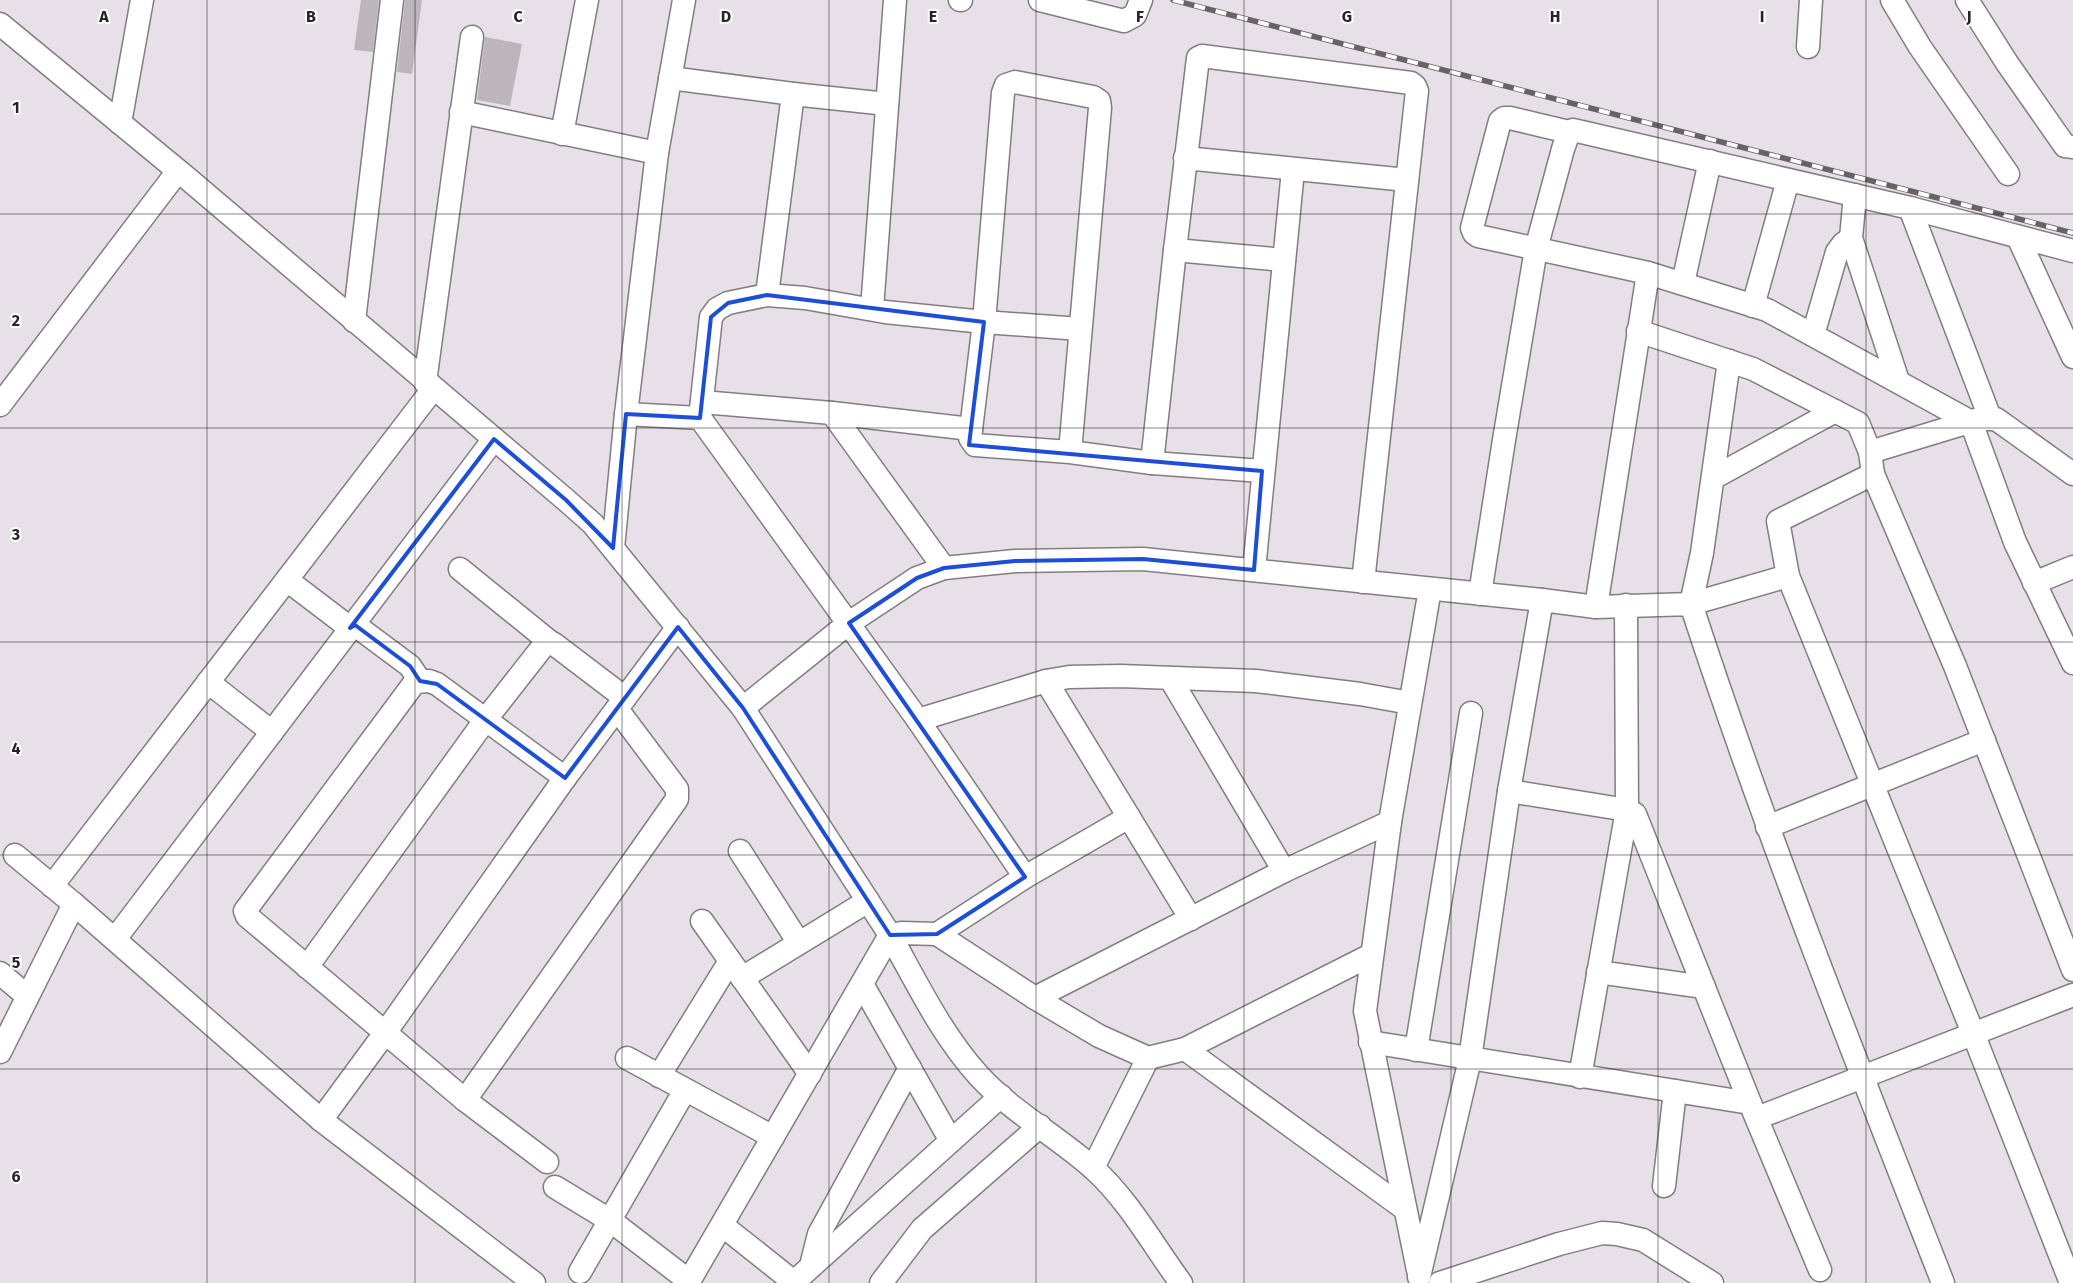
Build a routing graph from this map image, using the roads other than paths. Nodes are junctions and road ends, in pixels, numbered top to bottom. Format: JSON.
{"nodes":[{"id":1,"x":392,"y":0,"type":"edge"},
{"id":2,"x":587,"y":0,"type":"edge"},
{"id":3,"x":684,"y":0,"type":"edge"},
{"id":4,"x":895,"y":0,"type":"edge"},
{"id":5,"x":1040,"y":0,"type":"edge"},
{"id":6,"x":1141,"y":0,"type":"edge"},
{"id":7,"x":1811,"y":0,"type":"edge"},
{"id":8,"x":1892,"y":0,"type":"edge"},
{"id":9,"x":1967,"y":0,"type":"edge"},
{"id":10,"x":136,"y":4,"type":"edge"},
{"id":11,"x":0,"y":24,"type":"edge"},
{"id":12,"x":472,"y":37,"type":"dead end"},
{"id":13,"x":1808,"y":47,"type":"dead end"},
{"id":14,"x":670,"y":78,"type":"junction"},
{"id":15,"x":793,"y":94,"type":"junction"},
{"id":16,"x":887,"y":104,"type":"junction"},
{"id":17,"x":462,"y":112,"type":"junction"},
{"id":18,"x":120,"y":123,"type":"junction"},
{"id":19,"x":1569,"y":132,"type":"junction"},
{"id":20,"x":562,"y":134,"type":"junction"},
{"id":21,"x":2073,"y":147,"type":"edge"},
{"id":22,"x":657,"y":153,"type":"junction"},
{"id":23,"x":1185,"y":158,"type":"junction"},
{"id":24,"x":1710,"y":161,"type":"junction"},
{"id":25,"x":1294,"y":170,"type":"junction"},
{"id":26,"x":178,"y":171,"type":"junction"},
{"id":27,"x":2008,"y":174,"type":"dead end"},
{"id":28,"x":1407,"y":180,"type":"junction"},
{"id":29,"x":1788,"y":180,"type":"junction"},
{"id":30,"x":1855,"y":195,"type":"junction"},
{"id":31,"x":1910,"y":208,"type":"junction"},
{"id":32,"x":2018,"y":237,"type":"junction"},
{"id":33,"x":1851,"y":238,"type":"junction"},
{"id":34,"x":1536,"y":249,"type":"junction"},
{"id":35,"x":1175,"y":250,"type":"junction"},
{"id":36,"x":2073,"y":251,"type":"edge"},
{"id":37,"x":1284,"y":260,"type":"junction"},
{"id":38,"x":1648,"y":273,"type":"junction"},
{"id":39,"x":1683,"y":283,"type":"junction"},
{"id":40,"x":767,"y":294,"type":"junction"},
{"id":41,"x":1753,"y":306,"type":"junction"},
{"id":42,"x":872,"y":310,"type":"junction"},
{"id":43,"x":354,"y":321,"type":"junction"},
{"id":44,"x":984,"y":322,"type":"junction"},
{"id":45,"x":1080,"y":329,"type":"junction"},
{"id":46,"x":1638,"y":331,"type":"junction"},
{"id":47,"x":1813,"y":336,"type":"junction"},
{"id":48,"x":2073,"y":358,"type":"edge"},
{"id":49,"x":1729,"y":361,"type":"junction"},
{"id":50,"x":1898,"y":382,"type":"junction"},
{"id":51,"x":429,"y":385,"type":"junction"},
{"id":52,"x":0,"y":405,"type":"edge"},
{"id":53,"x":701,"y":410,"type":"junction"},
{"id":54,"x":1835,"y":411,"type":"junction"},
{"id":55,"x":832,"y":413,"type":"junction"},
{"id":56,"x":626,"y":414,"type":"junction"},
{"id":57,"x":1980,"y":420,"type":"junction"},
{"id":58,"x":971,"y":430,"type":"junction"},
{"id":59,"x":494,"y":439,"type":"junction"},
{"id":60,"x":1070,"y":452,"type":"junction"},
{"id":61,"x":1152,"y":463,"type":"junction"},
{"id":62,"x":1871,"y":463,"type":"junction"},
{"id":63,"x":1262,"y":471,"type":"junction"},
{"id":64,"x":2073,"y":474,"type":"edge"},
{"id":65,"x":1713,"y":478,"type":"junction"},
{"id":66,"x":613,"y":548,"type":"junction"},
{"id":67,"x":2073,"y":567,"type":"edge"},
{"id":68,"x":944,"y":568,"type":"junction"},
{"id":69,"x":460,"y":569,"type":"dead end"},
{"id":70,"x":1254,"y":570,"type":"junction"},
{"id":71,"x":1788,"y":576,"type":"junction"},
{"id":72,"x":287,"y":580,"type":"junction"},
{"id":73,"x":1363,"y":582,"type":"junction"},
{"id":74,"x":2034,"y":582,"type":"junction"},
{"id":75,"x":1430,"y":589,"type":"junction"},
{"id":76,"x":1480,"y":594,"type":"junction"},
{"id":77,"x":1542,"y":600,"type":"junction"},
{"id":78,"x":1626,"y":604,"type":"junction"},
{"id":79,"x":1691,"y":604,"type":"junction"},
{"id":80,"x":1596,"y":606,"type":"junction"},
{"id":81,"x":849,"y":624,"type":"junction"},
{"id":82,"x":678,"y":627,"type":"junction"},
{"id":83,"x":350,"y":628,"type":"junction"},
{"id":84,"x":550,"y":642,"type":"junction"},
{"id":85,"x":2073,"y":663,"type":"edge"},
{"id":86,"x":1170,"y":678,"type":"junction"},
{"id":87,"x":420,"y":680,"type":"junction"},
{"id":88,"x":1046,"y":681,"type":"junction"},
{"id":89,"x":208,"y":682,"type":"junction"},
{"id":90,"x":621,"y":703,"type":"junction"},
{"id":91,"x":1410,"y":703,"type":"junction"},
{"id":92,"x":743,"y":708,"type":"junction"},
{"id":93,"x":1471,"y":713,"type":"dead end"},
{"id":94,"x":486,"y":719,"type":"junction"},
{"id":95,"x":918,"y":720,"type":"junction"},
{"id":96,"x":272,"y":732,"type":"junction"},
{"id":97,"x":1984,"y":740,"type":"junction"},
{"id":98,"x":564,"y":778,"type":"junction"},
{"id":99,"x":1873,"y":786,"type":"junction"},
{"id":100,"x":1509,"y":791,"type":"junction"},
{"id":101,"x":1627,"y":810,"type":"junction"},
{"id":102,"x":1129,"y":817,"type":"junction"},
{"id":103,"x":1390,"y":822,"type":"junction"},
{"id":104,"x":1767,"y":827,"type":"junction"},
{"id":105,"x":740,"y":851,"type":"dead end"},
{"id":106,"x":15,"y":855,"type":"dead end"},
{"id":107,"x":1284,"y":871,"type":"junction"},
{"id":108,"x":1025,"y":877,"type":"junction"},
{"id":109,"x":52,"y":886,"type":"junction"},
{"id":110,"x":868,"y":901,"type":"junction"},
{"id":111,"x":74,"y":904,"type":"junction"},
{"id":112,"x":1191,"y":918,"type":"junction"},
{"id":113,"x":702,"y":921,"type":"dead end"},
{"id":114,"x":936,"y":934,"type":"junction"},
{"id":115,"x":890,"y":935,"type":"junction"},
{"id":116,"x":114,"y":939,"type":"junction"},
{"id":117,"x":799,"y":943,"type":"junction"},
{"id":118,"x":1371,"y":955,"type":"junction"},
{"id":119,"x":307,"y":966,"type":"junction"},
{"id":120,"x":736,"y":969,"type":"junction"},
{"id":121,"x":2073,"y":970,"type":"edge"},
{"id":122,"x":1598,"y":972,"type":"junction"},
{"id":123,"x":0,"y":973,"type":"edge"},
{"id":124,"x":862,"y":984,"type":"junction"},
{"id":125,"x":1704,"y":987,"type":"junction"},
{"id":126,"x":2073,"y":995,"type":"edge"},
{"id":127,"x":27,"y":996,"type":"junction"},
{"id":128,"x":1035,"y":998,"type":"junction"},
{"id":129,"x":385,"y":1033,"type":"junction"},
{"id":130,"x":1973,"y":1034,"type":"junction"},
{"id":131,"x":1370,"y":1042,"type":"junction"},
{"id":132,"x":1185,"y":1049,"type":"junction"},
{"id":133,"x":1416,"y":1050,"type":"junction"},
{"id":134,"x":0,"y":1052,"type":"edge"},
{"id":135,"x":627,"y":1058,"type":"dead end"},
{"id":136,"x":1148,"y":1058,"type":"junction"},
{"id":137,"x":1470,"y":1059,"type":"junction"},
{"id":138,"x":910,"y":1068,"type":"junction"},
{"id":139,"x":810,"y":1074,"type":"junction"},
{"id":140,"x":659,"y":1076,"type":"junction"},
{"id":141,"x":1580,"y":1077,"type":"junction"},
{"id":142,"x":1863,"y":1077,"type":"junction"},
{"id":143,"x":685,"y":1090,"type":"junction"},
{"id":144,"x":1676,"y":1091,"type":"junction"},
{"id":145,"x":1001,"y":1096,"type":"junction"},
{"id":146,"x":465,"y":1100,"type":"junction"},
{"id":147,"x":1754,"y":1110,"type":"junction"},
{"id":148,"x":322,"y":1120,"type":"junction"},
{"id":149,"x":1040,"y":1126,"type":"junction"},
{"id":150,"x":773,"y":1137,"type":"junction"},
{"id":151,"x":951,"y":1141,"type":"junction"},
{"id":152,"x":547,"y":1162,"type":"dead end"},
{"id":153,"x":1093,"y":1168,"type":"junction"},
{"id":154,"x":1664,"y":1186,"type":"dead end"},
{"id":155,"x":555,"y":1187,"type":"dead end"},
{"id":156,"x":1405,"y":1209,"type":"junction"},
{"id":157,"x":611,"y":1221,"type":"junction"},
{"id":158,"x":722,"y":1225,"type":"junction"},
{"id":159,"x":811,"y":1266,"type":"junction"},
{"id":160,"x":1820,"y":1270,"type":"dead end"},
{"id":161,"x":580,"y":1272,"type":"dead end"},
{"id":162,"x":1427,"y":1281,"type":"edge"},
{"id":163,"x":531,"y":1282,"type":"edge"},
{"id":164,"x":688,"y":1282,"type":"edge"},
{"id":165,"x":794,"y":1282,"type":"edge"},
{"id":166,"x":2071,"y":1282,"type":"edge"},
{"id":167,"x":881,"y":1283,"type":"edge"},
{"id":168,"x":1181,"y":1283,"type":"edge"},
{"id":169,"x":1712,"y":1283,"type":"edge"},
{"id":170,"x":1943,"y":1283,"type":"edge"}],
"edges":[{"from":1,"to":43,"type":"street"},
{"from":2,"to":20,"type":"street"},
{"from":3,"to":14,"type":"street"},
{"from":4,"to":16,"type":"street"},
{"from":5,"to":6,"type":"street"},
{"from":7,"to":13,"type":"street"},
{"from":8,"to":27,"type":"street"},
{"from":9,"to":21,"type":"street"},
{"from":10,"to":18,"type":"street"},
{"from":11,"to":18,"type":"street"},
{"from":12,"to":17,"type":"street"},
{"from":14,"to":15,"type":"street"},
{"from":14,"to":22,"type":"street"},
{"from":15,"to":16,"type":"street"},
{"from":15,"to":40,"type":"street"},
{"from":16,"to":42,"type":"street"},
{"from":17,"to":20,"type":"street"},
{"from":17,"to":51,"type":"street"},
{"from":18,"to":26,"type":"street"},
{"from":19,"to":24,"type":"street"},
{"from":19,"to":34,"type":"street"},
{"from":19,"to":34,"type":"street"},
{"from":20,"to":22,"type":"street"},
{"from":22,"to":56,"type":"street"},
{"from":23,"to":25,"type":"street"},
{"from":23,"to":28,"type":"street"},
{"from":23,"to":35,"type":"street"},
{"from":24,"to":29,"type":"street"},
{"from":24,"to":39,"type":"street"},
{"from":25,"to":28,"type":"street"},
{"from":25,"to":37,"type":"street"},
{"from":26,"to":43,"type":"street"},
{"from":26,"to":52,"type":"street"},
{"from":28,"to":73,"type":"street"},
{"from":29,"to":30,"type":"street"},
{"from":29,"to":41,"type":"street"},
{"from":30,"to":31,"type":"street"},
{"from":30,"to":33,"type":"street"},
{"from":31,"to":32,"type":"street"},
{"from":31,"to":57,"type":"street"},
{"from":32,"to":36,"type":"street"},
{"from":32,"to":48,"type":"street"},
{"from":33,"to":47,"type":"street"},
{"from":33,"to":50,"type":"street"},
{"from":34,"to":38,"type":"street"},
{"from":34,"to":76,"type":"street"},
{"from":35,"to":37,"type":"street"},
{"from":35,"to":61,"type":"street"},
{"from":37,"to":63,"type":"street"},
{"from":38,"to":39,"type":"street"},
{"from":38,"to":46,"type":"street"},
{"from":39,"to":41,"type":"street"},
{"from":40,"to":42,"type":"street"},
{"from":40,"to":53,"type":"street"},
{"from":41,"to":47,"type":"street"},
{"from":42,"to":44,"type":"street"},
{"from":43,"to":51,"type":"street"},
{"from":44,"to":45,"type":"street"},
{"from":44,"to":45,"type":"street"},
{"from":44,"to":58,"type":"street"},
{"from":45,"to":60,"type":"street"},
{"from":46,"to":49,"type":"street"},
{"from":46,"to":80,"type":"street"},
{"from":47,"to":50,"type":"street"},
{"from":49,"to":54,"type":"street"},
{"from":49,"to":65,"type":"street"},
{"from":50,"to":57,"type":"street"},
{"from":51,"to":59,"type":"street"},
{"from":51,"to":72,"type":"street"},
{"from":53,"to":55,"type":"street"},
{"from":53,"to":56,"type":"street"},
{"from":53,"to":81,"type":"street"},
{"from":54,"to":62,"type":"street"},
{"from":54,"to":65,"type":"street"},
{"from":55,"to":58,"type":"street"},
{"from":55,"to":68,"type":"street"},
{"from":56,"to":66,"type":"street"},
{"from":57,"to":62,"type":"street"},
{"from":57,"to":64,"type":"street"},
{"from":57,"to":74,"type":"street"},
{"from":58,"to":60,"type":"street"},
{"from":59,"to":66,"type":"street"},
{"from":59,"to":83,"type":"street"},
{"from":60,"to":61,"type":"street"},
{"from":61,"to":63,"type":"street"},
{"from":62,"to":71,"type":"street"},
{"from":62,"to":97,"type":"street"},
{"from":63,"to":70,"type":"street"},
{"from":65,"to":79,"type":"street"},
{"from":66,"to":82,"type":"street"},
{"from":67,"to":74,"type":"street"},
{"from":68,"to":70,"type":"street"},
{"from":68,"to":81,"type":"street"},
{"from":69,"to":84,"type":"street"},
{"from":70,"to":73,"type":"street"},
{"from":71,"to":79,"type":"street"},
{"from":71,"to":99,"type":"street"},
{"from":72,"to":83,"type":"street"},
{"from":72,"to":89,"type":"street"},
{"from":73,"to":75,"type":"street"},
{"from":74,"to":85,"type":"street"},
{"from":75,"to":76,"type":"street"},
{"from":75,"to":91,"type":"street"},
{"from":76,"to":77,"type":"street"},
{"from":77,"to":80,"type":"street"},
{"from":77,"to":100,"type":"street"},
{"from":78,"to":79,"type":"street"},
{"from":78,"to":80,"type":"street"},
{"from":78,"to":101,"type":"street"},
{"from":79,"to":104,"type":"street"},
{"from":81,"to":92,"type":"street"},
{"from":81,"to":95,"type":"street"},
{"from":82,"to":90,"type":"street"},
{"from":82,"to":92,"type":"street"},
{"from":83,"to":87,"type":"street"},
{"from":83,"to":96,"type":"street"},
{"from":84,"to":90,"type":"street"},
{"from":84,"to":94,"type":"street"},
{"from":86,"to":88,"type":"street"},
{"from":86,"to":91,"type":"street"},
{"from":86,"to":107,"type":"street"},
{"from":87,"to":94,"type":"street"},
{"from":87,"to":119,"type":"street"},
{"from":88,"to":95,"type":"street"},
{"from":88,"to":102,"type":"street"},
{"from":89,"to":96,"type":"street"},
{"from":89,"to":109,"type":"street"},
{"from":90,"to":98,"type":"street"},
{"from":90,"to":146,"type":"street"},
{"from":91,"to":103,"type":"street"},
{"from":92,"to":110,"type":"street"},
{"from":93,"to":133,"type":"street"},
{"from":94,"to":98,"type":"street"},
{"from":94,"to":119,"type":"street"},
{"from":95,"to":108,"type":"street"},
{"from":96,"to":116,"type":"street"},
{"from":97,"to":99,"type":"street"},
{"from":97,"to":121,"type":"street"},
{"from":98,"to":129,"type":"street"},
{"from":99,"to":104,"type":"street"},
{"from":99,"to":130,"type":"street"},
{"from":100,"to":101,"type":"street"},
{"from":100,"to":137,"type":"street"},
{"from":101,"to":122,"type":"street"},
{"from":101,"to":125,"type":"street"},
{"from":102,"to":108,"type":"street"},
{"from":102,"to":112,"type":"street"},
{"from":103,"to":107,"type":"street"},
{"from":103,"to":118,"type":"street"},
{"from":104,"to":142,"type":"street"},
{"from":105,"to":117,"type":"street"},
{"from":106,"to":109,"type":"street"},
{"from":107,"to":112,"type":"street"},
{"from":108,"to":114,"type":"street"},
{"from":109,"to":111,"type":"street"},
{"from":110,"to":115,"type":"street"},
{"from":110,"to":117,"type":"street"},
{"from":111,"to":116,"type":"street"},
{"from":111,"to":127,"type":"street"},
{"from":112,"to":128,"type":"street"},
{"from":113,"to":120,"type":"street"},
{"from":114,"to":115,"type":"street"},
{"from":114,"to":128,"type":"street"},
{"from":115,"to":124,"type":"street"},
{"from":115,"to":145,"type":"street"},
{"from":116,"to":148,"type":"street"},
{"from":117,"to":120,"type":"street"},
{"from":118,"to":131,"type":"street"},
{"from":118,"to":132,"type":"street"},
{"from":119,"to":129,"type":"street"},
{"from":120,"to":139,"type":"street"},
{"from":120,"to":140,"type":"street"},
{"from":122,"to":125,"type":"street"},
{"from":122,"to":141,"type":"street"},
{"from":123,"to":127,"type":"street"},
{"from":124,"to":138,"type":"street"},
{"from":124,"to":139,"type":"street"},
{"from":125,"to":147,"type":"street"},
{"from":126,"to":130,"type":"street"},
{"from":127,"to":134,"type":"street"},
{"from":128,"to":136,"type":"street"},
{"from":129,"to":146,"type":"street"},
{"from":129,"to":148,"type":"street"},
{"from":130,"to":142,"type":"street"},
{"from":130,"to":166,"type":"street"},
{"from":131,"to":133,"type":"street"},
{"from":131,"to":156,"type":"street"},
{"from":132,"to":136,"type":"street"},
{"from":132,"to":156,"type":"street"},
{"from":133,"to":137,"type":"street"},
{"from":135,"to":140,"type":"street"},
{"from":136,"to":153,"type":"street"},
{"from":137,"to":141,"type":"street"},
{"from":137,"to":162,"type":"street"},
{"from":138,"to":151,"type":"street"},
{"from":138,"to":159,"type":"street"},
{"from":139,"to":150,"type":"street"},
{"from":140,"to":143,"type":"street"},
{"from":141,"to":144,"type":"street"},
{"from":142,"to":147,"type":"street"},
{"from":142,"to":170,"type":"street"},
{"from":143,"to":150,"type":"street"},
{"from":143,"to":157,"type":"street"},
{"from":144,"to":147,"type":"street"},
{"from":144,"to":154,"type":"street"},
{"from":145,"to":149,"type":"street"},
{"from":145,"to":151,"type":"street"},
{"from":146,"to":152,"type":"street"},
{"from":147,"to":160,"type":"street"},
{"from":148,"to":163,"type":"street"},
{"from":149,"to":153,"type":"street"},
{"from":149,"to":167,"type":"street"},
{"from":150,"to":158,"type":"street"},
{"from":151,"to":159,"type":"street"},
{"from":153,"to":168,"type":"street"},
{"from":155,"to":157,"type":"street"},
{"from":156,"to":162,"type":"street"},
{"from":157,"to":161,"type":"street"},
{"from":157,"to":164,"type":"street"},
{"from":158,"to":164,"type":"street"},
{"from":158,"to":165,"type":"street"},
{"from":159,"to":165,"type":"street"},
{"from":162,"to":169,"type":"street"}]}
